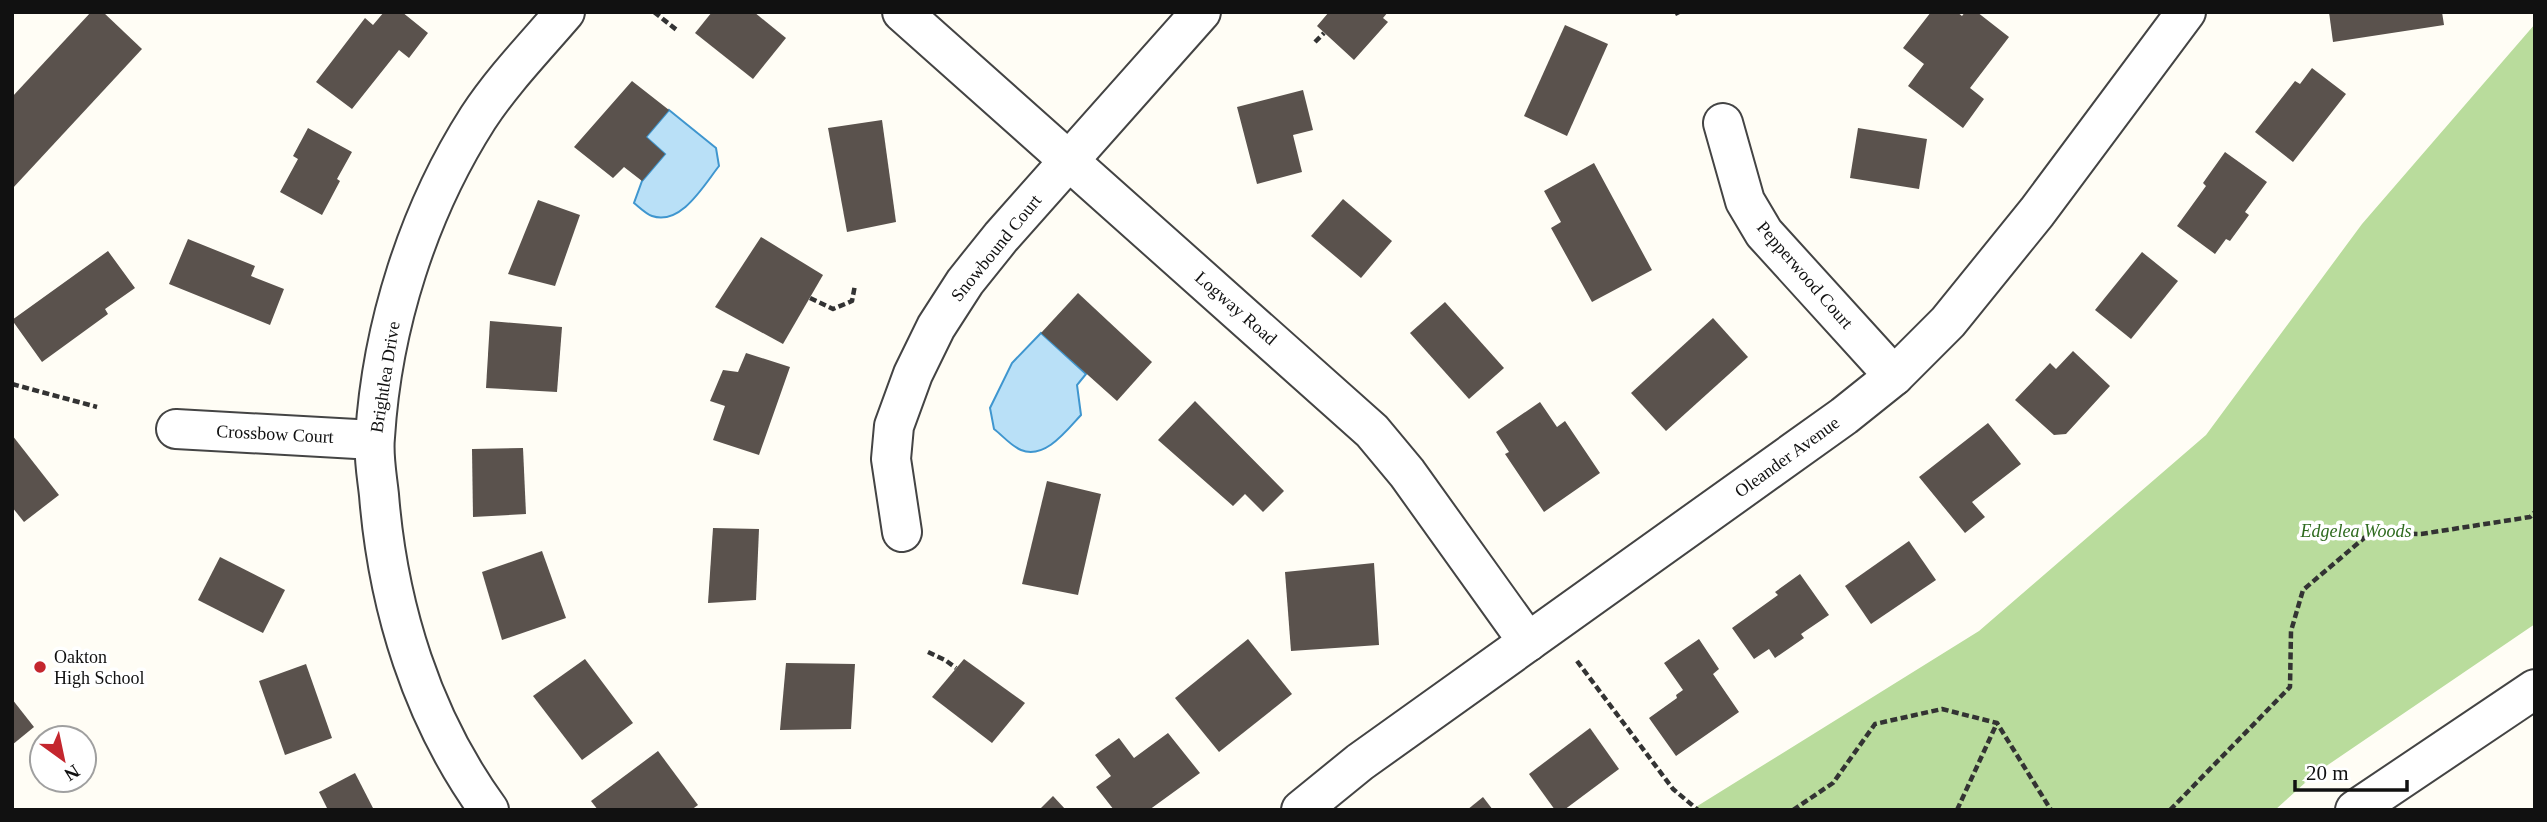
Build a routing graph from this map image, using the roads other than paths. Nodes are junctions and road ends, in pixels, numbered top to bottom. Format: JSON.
{"nodes":[{"id":1,"x":565,"y":12,"type":"edge"},
{"id":2,"x":902,"y":12,"type":"edge"},
{"id":3,"x":1201,"y":12,"type":"edge"},
{"id":4,"x":2186,"y":12,"type":"edge"},
{"id":5,"x":1723,"y":123,"type":"dead end"},
{"id":6,"x":1069,"y":160,"type":"junction"},
{"id":7,"x":1894,"y":376,"type":"junction"},
{"id":8,"x":176,"y":429,"type":"dead end"},
{"id":9,"x":374,"y":440,"type":"junction"},
{"id":10,"x":902,"y":532,"type":"dead end"},
{"id":11,"x":1528,"y":642,"type":"junction"},
{"id":12,"x":2535,"y":689,"type":"edge"},
{"id":13,"x":489,"y":810,"type":"edge"},
{"id":14,"x":1301,"y":810,"type":"edge"},
{"id":15,"x":2355,"y":810,"type":"edge"}],
"edges":[{"from":1,"to":9,"type":"street","name":"Brightlea Drive"},
{"from":2,"to":6,"type":"street","name":"Logway Road"},
{"from":3,"to":6,"type":"street","name":"Snowbound Court"},
{"from":4,"to":7,"type":"street","name":"Oleander Avenue"},
{"from":5,"to":7,"type":"street","name":"Pepperwood Court"},
{"from":6,"to":10,"type":"street","name":"Snowbound Court"},
{"from":6,"to":11,"type":"street","name":"Logway Road"},
{"from":7,"to":11,"type":"street","name":"Oleander Avenue"},
{"from":8,"to":9,"type":"street","name":"Crossbow Court"},
{"from":9,"to":13,"type":"street","name":"Brightlea Drive"},
{"from":11,"to":14,"type":"street","name":"Oleander Avenue"},
{"from":12,"to":15,"type":"street"}]}
